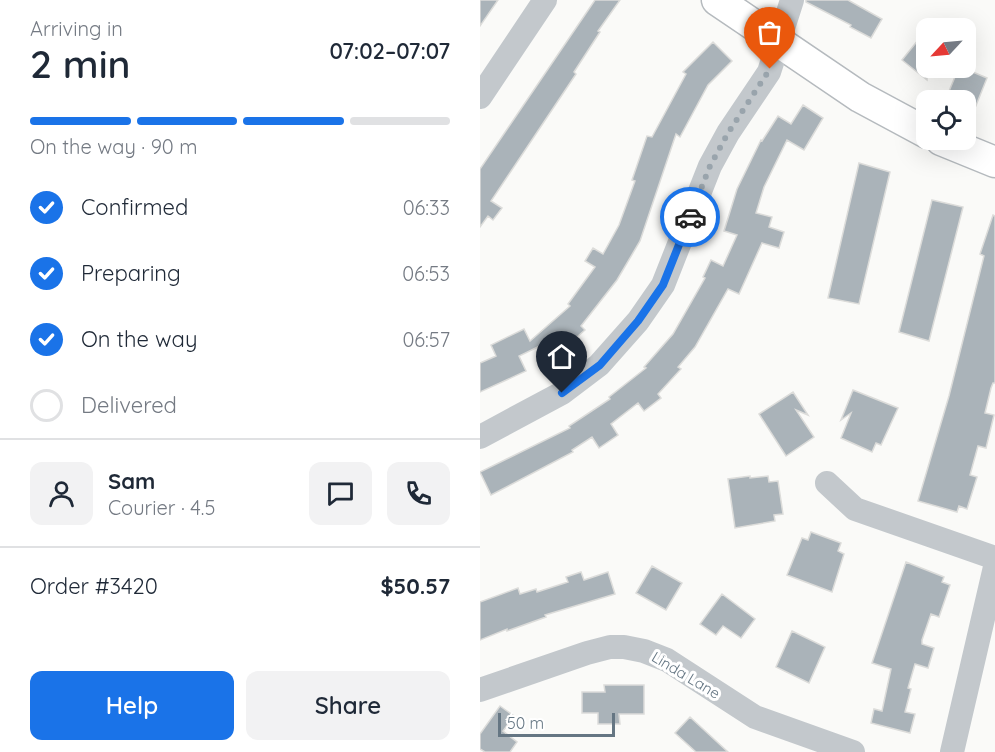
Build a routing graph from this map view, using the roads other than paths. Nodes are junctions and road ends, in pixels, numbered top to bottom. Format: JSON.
{"nodes":[{"id":1,"x":545,"y":0,"type":"edge"},
{"id":2,"x":717,"y":0,"type":"edge"},
{"id":3,"x":792,"y":0,"type":"edge"},
{"id":4,"x":778,"y":41,"type":"junction"},
{"id":5,"x":480,"y":97,"type":"edge"},
{"id":6,"x":916,"y":127,"type":"edge"},
{"id":7,"x":966,"y":150,"type":"edge"},
{"id":8,"x":995,"y":162,"type":"edge"},
{"id":9,"x":480,"y":437,"type":"edge"},
{"id":10,"x":827,"y":483,"type":"dead end"},
{"id":11,"x":995,"y":558,"type":"edge"},
{"id":12,"x":995,"y":567,"type":"edge"},
{"id":13,"x":480,"y":690,"type":"edge"},
{"id":14,"x":853,"y":752,"type":"edge"},
{"id":15,"x":951,"y":752,"type":"edge"}],
"edges":[{"from":1,"to":5,"type":"street"},
{"from":2,"to":4,"type":"main road"},
{"from":3,"to":4,"type":"street"},
{"from":4,"to":6,"type":"main road"},
{"from":4,"to":9,"type":"street"},
{"from":7,"to":8,"type":"main road"},
{"from":10,"to":11,"type":"street"},
{"from":12,"to":15,"type":"street"},
{"from":13,"to":14,"type":"street","name":"Linda Lane"}]}
